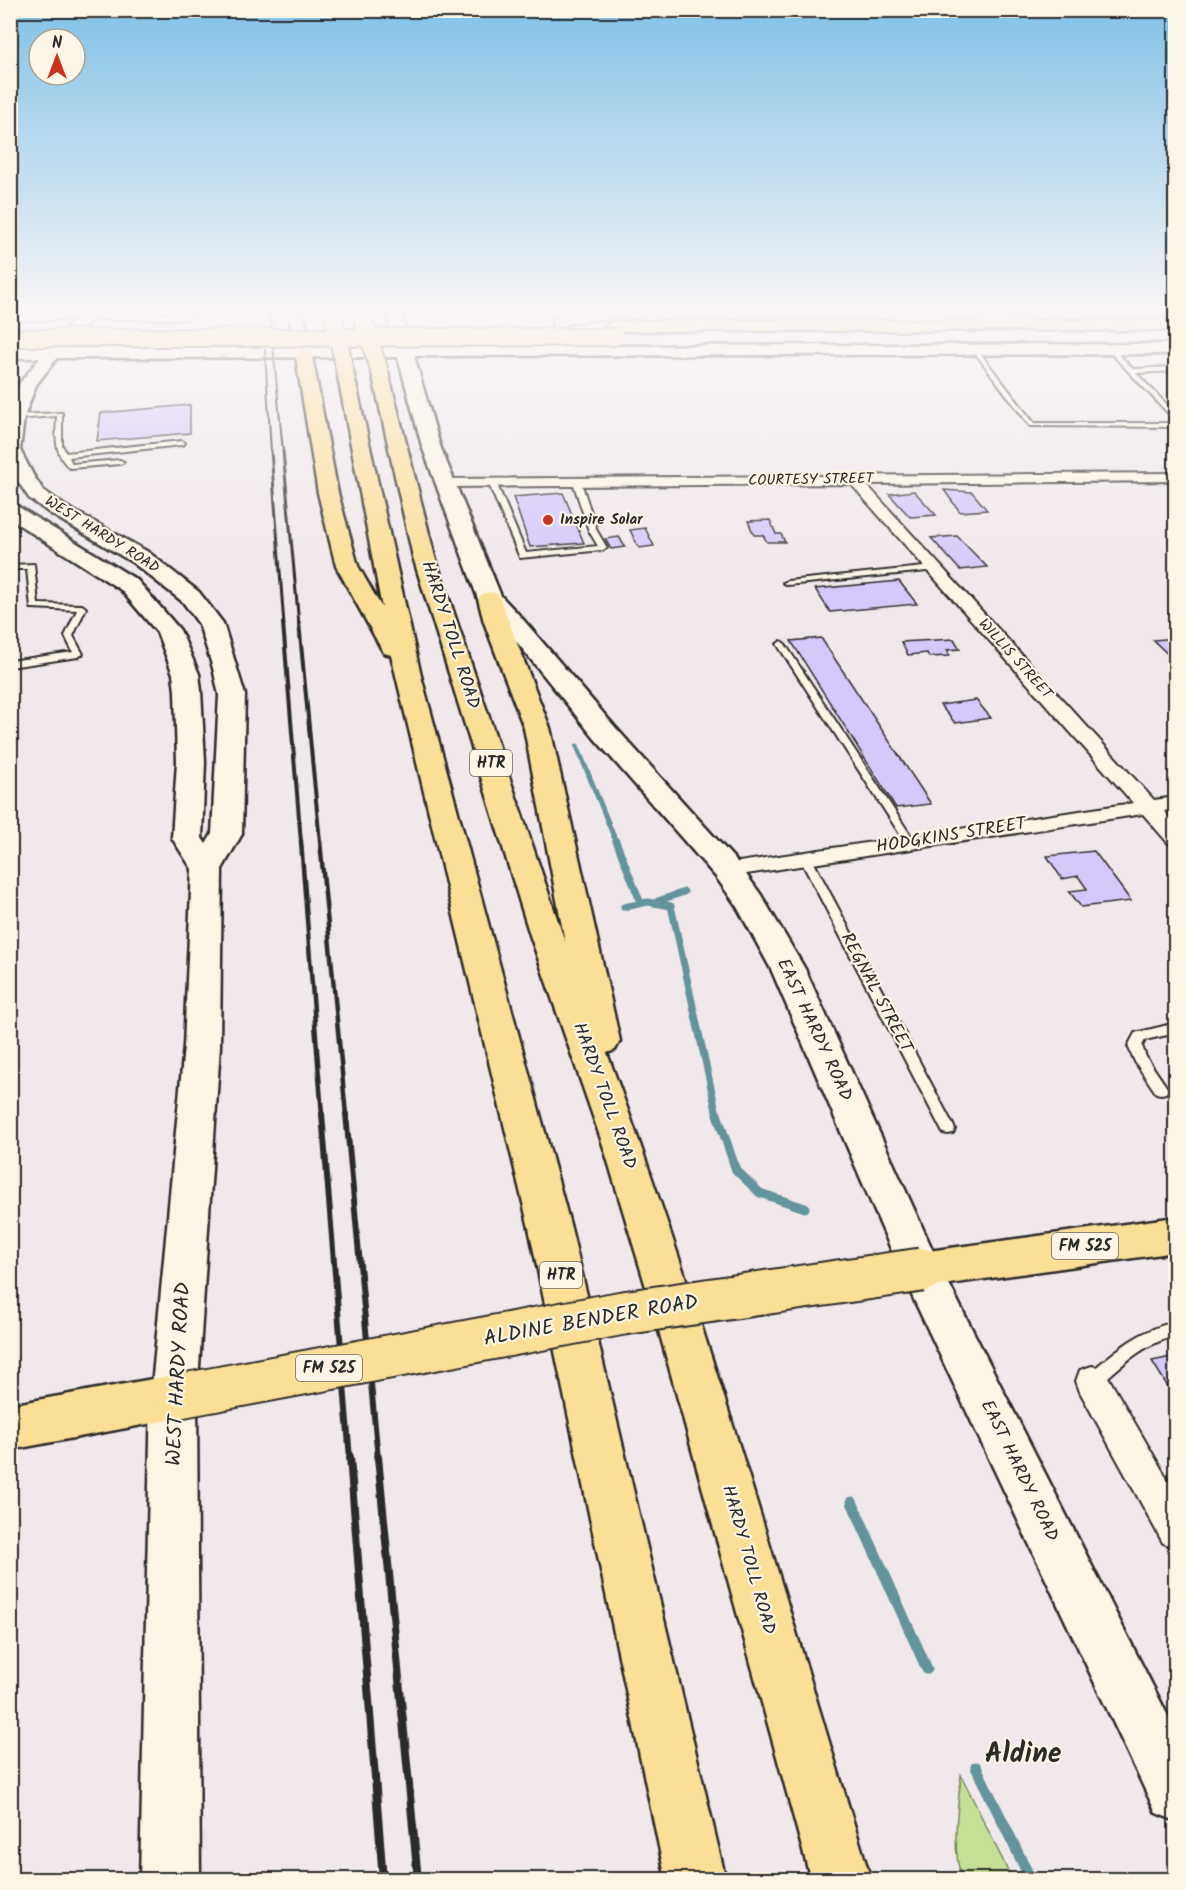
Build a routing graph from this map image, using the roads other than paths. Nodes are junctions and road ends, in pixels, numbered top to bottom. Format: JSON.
{"nodes":[{"id":1,"x":21,"y":402,"type":"edge"},
{"id":2,"x":312,"y":402,"type":"edge"},
{"id":3,"x":351,"y":402,"type":"edge"},
{"id":4,"x":387,"y":402,"type":"edge"},
{"id":5,"x":419,"y":402,"type":"edge"},
{"id":6,"x":1015,"y":402,"type":"edge"},
{"id":7,"x":1162,"y":402,"type":"edge"},
{"id":8,"x":1174,"y":414,"type":"edge"},
{"id":9,"x":15,"y":417,"type":"junction"},
{"id":10,"x":1176,"y":425,"type":"edge"},
{"id":11,"x":182,"y":443,"type":"dead end"},
{"id":12,"x":11,"y":450,"type":"edge"},
{"id":13,"x":64,"y":454,"type":"junction"},
{"id":14,"x":120,"y":462,"type":"dead end"},
{"id":15,"x":1176,"y":477,"type":"edge"},
{"id":16,"x":855,"y":480,"type":"junction"},
{"id":17,"x":492,"y":482,"type":"junction"},
{"id":18,"x":577,"y":482,"type":"junction"},
{"id":19,"x":446,"y":483,"type":"junction"},
{"id":20,"x":10,"y":510,"type":"edge"},
{"id":21,"x":10,"y":567,"type":"edge"},
{"id":22,"x":934,"y":568,"type":"junction"},
{"id":23,"x":787,"y":582,"type":"dead end"},
{"id":24,"x":490,"y":600,"type":"junction"},
{"id":25,"x":782,"y":644,"type":"dead end"},
{"id":26,"x":219,"y":652,"type":"junction"},
{"id":27,"x":179,"y":653,"type":"junction"},
{"id":28,"x":10,"y":664,"type":"edge"},
{"id":29,"x":408,"y":676,"type":"junction"},
{"id":30,"x":1176,"y":803,"type":"edge"},
{"id":31,"x":1148,"y":806,"type":"junction"},
{"id":32,"x":1176,"y":838,"type":"edge"},
{"id":33,"x":910,"y":842,"type":"junction"},
{"id":34,"x":804,"y":857,"type":"junction"},
{"id":35,"x":207,"y":869,"type":"junction"},
{"id":36,"x":728,"y":870,"type":"junction"},
{"id":37,"x":1176,"y":1028,"type":"edge"},
{"id":38,"x":1161,"y":1089,"type":"dead end"},
{"id":39,"x":948,"y":1129,"type":"dead end"},
{"id":40,"x":623,"y":1148,"type":"junction"},
{"id":41,"x":1176,"y":1234,"type":"edge"},
{"id":42,"x":921,"y":1270,"type":"junction"},
{"id":43,"x":1176,"y":1329,"type":"edge"},
{"id":44,"x":1092,"y":1381,"type":"joint"},
{"id":45,"x":174,"y":1397,"type":"junction"},
{"id":46,"x":10,"y":1428,"type":"edge"},
{"id":47,"x":1176,"y":1530,"type":"edge"},
{"id":48,"x":1176,"y":1793,"type":"edge"},
{"id":49,"x":170,"y":1880,"type":"edge"},
{"id":50,"x":696,"y":1880,"type":"edge"},
{"id":51,"x":841,"y":1880,"type":"edge"}],
"edges":[{"from":1,"to":9,"type":"main road","name":"WEST HARDY ROAD"},
{"from":2,"to":29,"type":"main road"},
{"from":3,"to":29,"type":"main road","number":"HTR","bridge":true},
{"from":4,"to":40,"type":"main road","name":"HARDY TOLL ROAD","number":"HTR","bridge":true},
{"from":5,"to":19,"type":"main road","name":"EAST HARDY ROAD"},
{"from":6,"to":10,"type":"lane"},
{"from":7,"to":8,"type":"lane"},
{"from":9,"to":12,"type":"main road","name":"WEST HARDY ROAD"},
{"from":9,"to":13,"type":"lane"},
{"from":11,"to":13,"type":"lane"},
{"from":12,"to":26,"type":"main road","name":"WEST HARDY ROAD"},
{"from":13,"to":14,"type":"lane"},
{"from":15,"to":16,"type":"street","name":"COURTESY STREET"},
{"from":16,"to":18,"type":"street","name":"COURTESY STREET"},
{"from":16,"to":22,"type":"street","name":"WILLIS STREET"},
{"from":17,"to":18,"type":"street","name":"COURTESY STREET"},
{"from":17,"to":18,"type":"lane"},
{"from":17,"to":19,"type":"street","name":"COURTESY STREET"},
{"from":19,"to":24,"type":"main road","name":"EAST HARDY ROAD"},
{"from":20,"to":27,"type":"main road","name":"WEST HARDY ROAD"},
{"from":21,"to":28,"type":"lane"},
{"from":22,"to":23,"type":"lane"},
{"from":22,"to":31,"type":"street","name":"WILLIS STREET"},
{"from":24,"to":36,"type":"main road","name":"EAST HARDY ROAD"},
{"from":24,"to":40,"type":"main road"},
{"from":25,"to":33,"type":"lane"},
{"from":26,"to":27,"type":"main road"},
{"from":26,"to":35,"type":"main road","name":"WEST HARDY ROAD"},
{"from":27,"to":35,"type":"main road","name":"WEST HARDY ROAD"},
{"from":29,"to":50,"type":"main road","number":"HTR"},
{"from":30,"to":31,"type":"street","name":"HODGKINS STREET"},
{"from":31,"to":32,"type":"street","name":"WILLIS STREET"},
{"from":31,"to":33,"type":"street","name":"HODGKINS STREET"},
{"from":33,"to":34,"type":"street","name":"HODGKINS STREET"},
{"from":34,"to":36,"type":"street","name":"HODGKINS STREET"},
{"from":34,"to":39,"type":"lane","name":"REGNAL STREET"},
{"from":35,"to":45,"type":"main road","name":"WEST HARDY ROAD"},
{"from":36,"to":42,"type":"main road","name":"EAST HARDY ROAD"},
{"from":37,"to":38,"type":"lane"},
{"from":40,"to":51,"type":"main road","name":"HARDY TOLL ROAD","number":"HTR"},
{"from":41,"to":42,"type":"main road","name":"ALDINE BENDER ROAD","number":"FM 525"},
{"from":42,"to":45,"type":"main road","name":"ALDINE BENDER ROAD","number":"FM 525","bridge":true},
{"from":42,"to":48,"type":"main road","name":"EAST HARDY ROAD"},
{"from":43,"to":44,"type":"lane"},
{"from":44,"to":47,"type":"street"},
{"from":45,"to":46,"type":"main road","name":"ALDINE BENDER ROAD","number":"FM 525"},
{"from":45,"to":49,"type":"main road","name":"WEST HARDY ROAD"}]}
